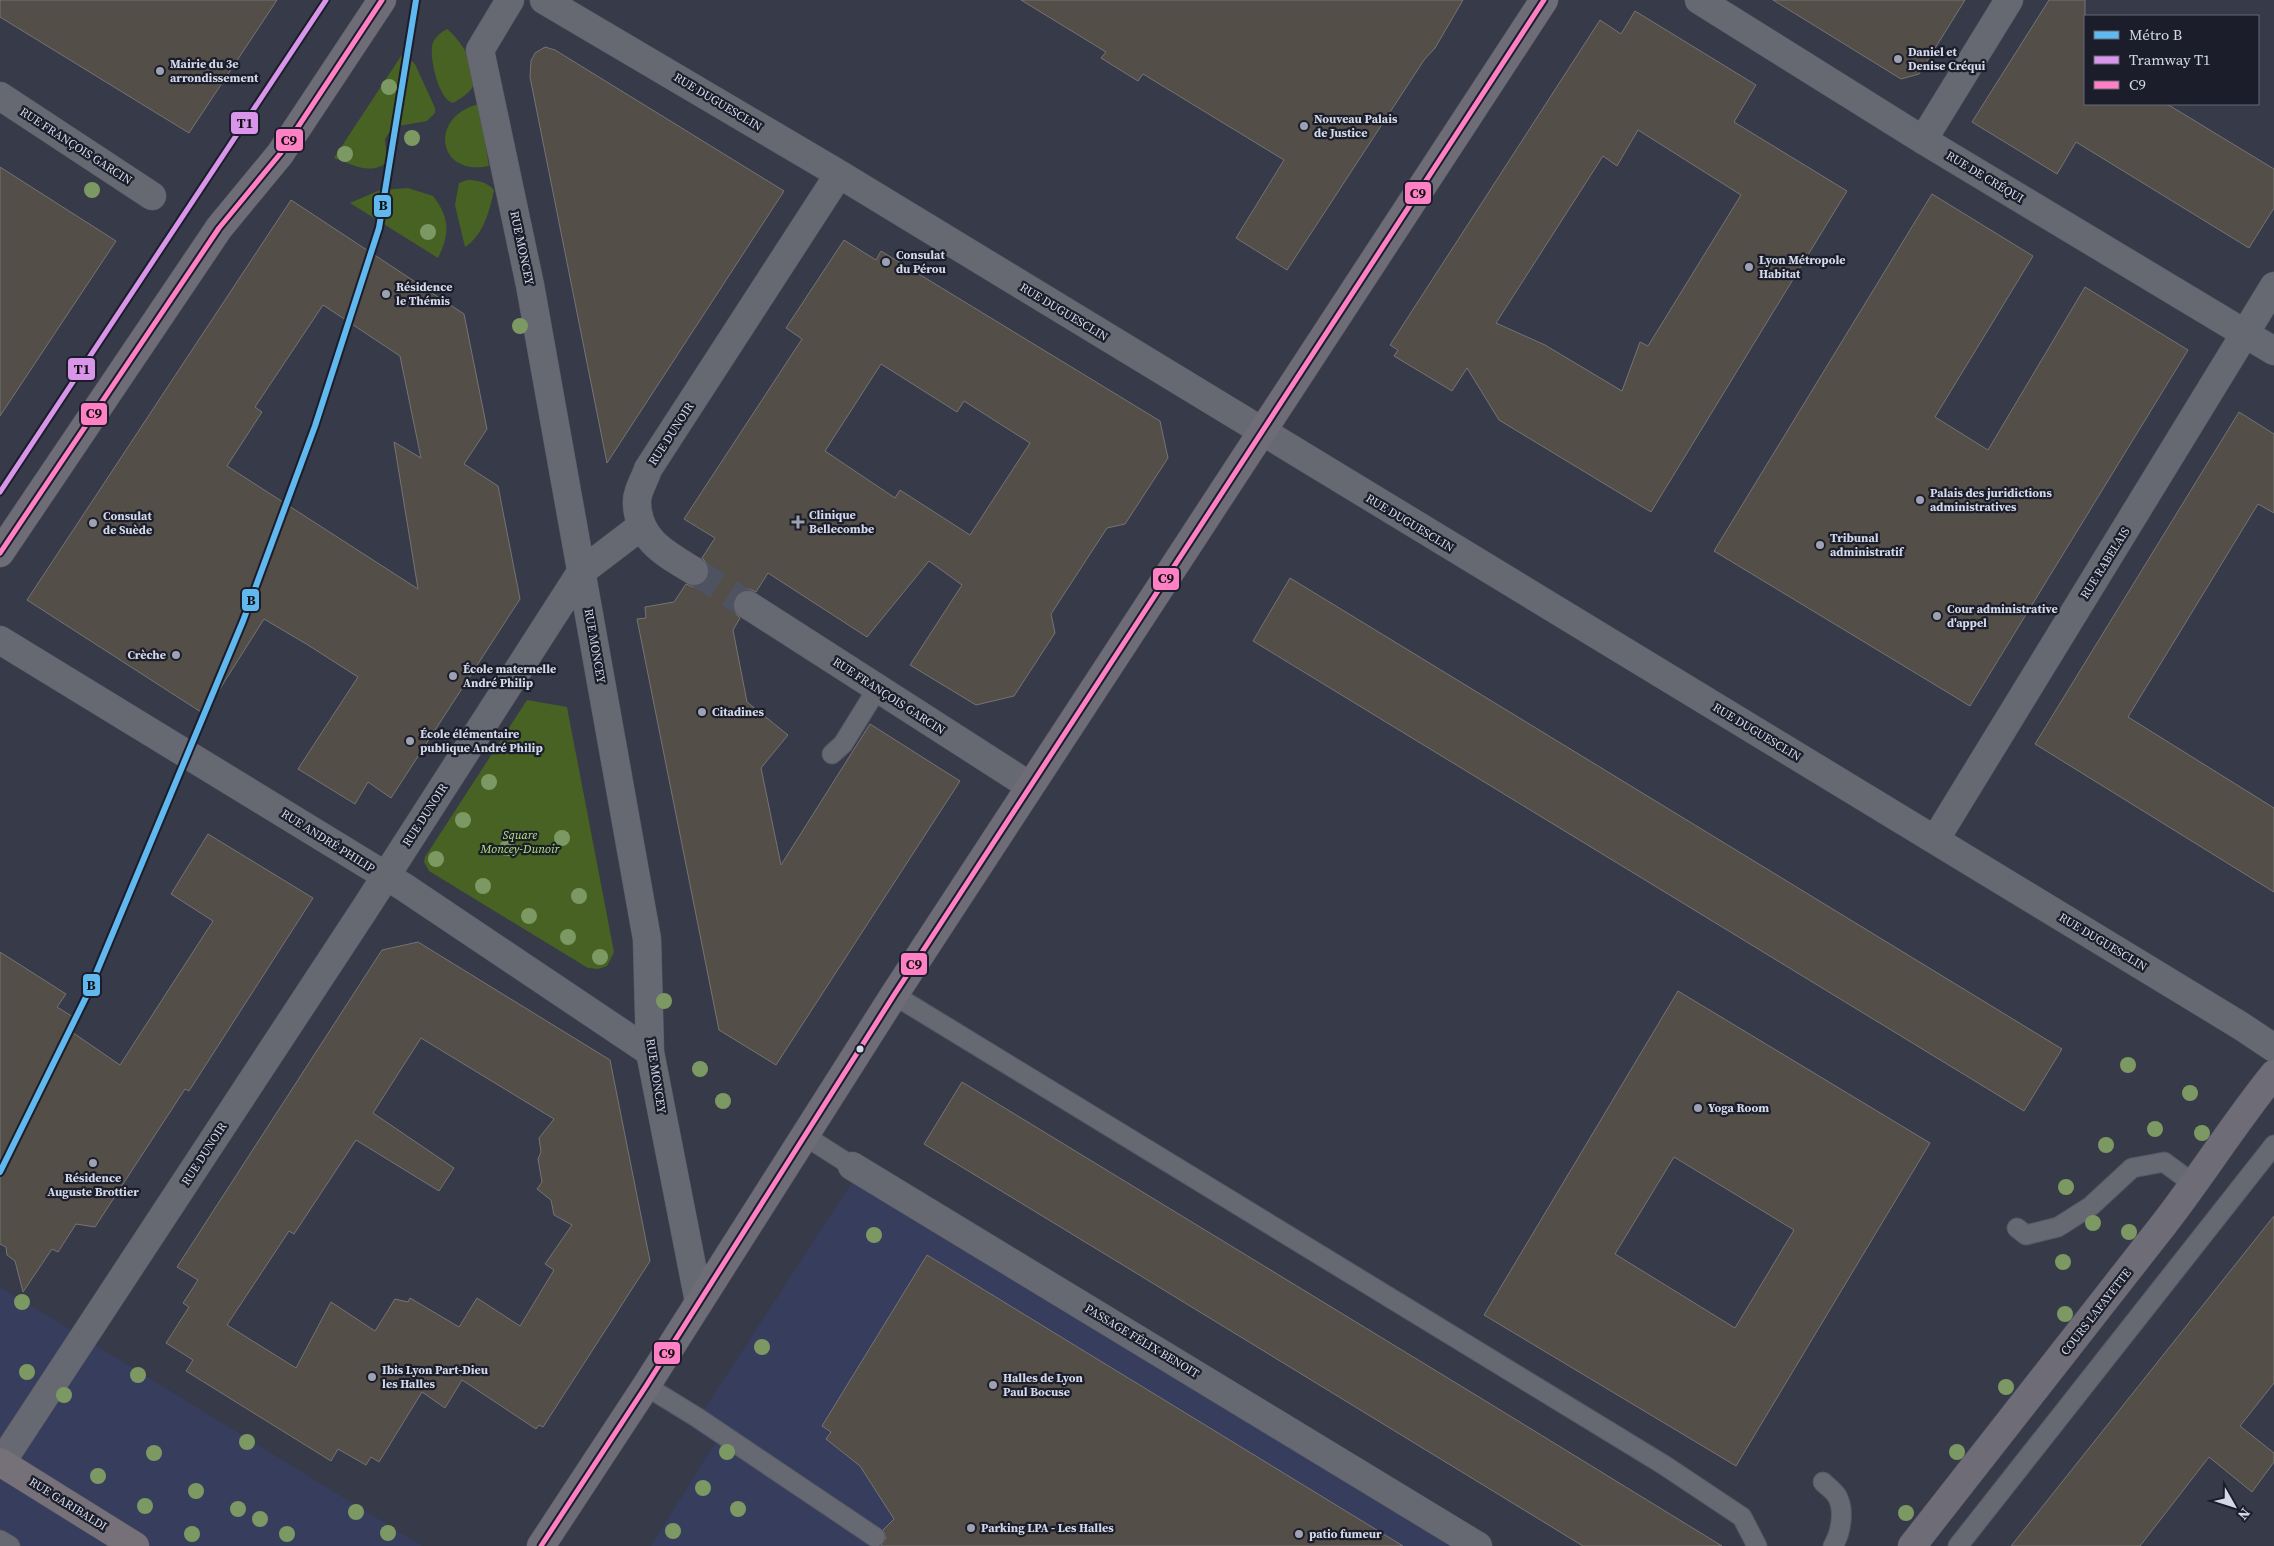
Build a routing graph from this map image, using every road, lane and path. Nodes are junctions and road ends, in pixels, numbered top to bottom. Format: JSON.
{"nodes":[{"id":1,"x":382,"y":0,"type":"edge"},
{"id":2,"x":510,"y":0,"type":"edge"},
{"id":3,"x":544,"y":0,"type":"edge"},
{"id":4,"x":1544,"y":0,"type":"edge"},
{"id":5,"x":1699,"y":0,"type":"edge"},
{"id":6,"x":2009,"y":0,"type":"edge"},
{"id":7,"x":0,"y":96,"type":"edge"},
{"id":8,"x":1923,"y":140,"type":"junction"},
{"id":9,"x":839,"y":174,"type":"junction"},
{"id":10,"x":152,"y":196,"type":"dead end"},
{"id":11,"x":2274,"y":286,"type":"edge"},
{"id":12,"x":2245,"y":334,"type":"junction"},
{"id":13,"x":2274,"y":351,"type":"edge"},
{"id":14,"x":1261,"y":432,"type":"junction"},
{"id":15,"x":640,"y":527,"type":"junction"},
{"id":16,"x":0,"y":553,"type":"edge"},
{"id":17,"x":694,"y":571,"type":"tunnel mouth"},
{"id":18,"x":581,"y":572,"type":"junction"},
{"id":19,"x":748,"y":605,"type":"tunnel mouth"},
{"id":20,"x":0,"y":640,"type":"edge"},
{"id":21,"x":877,"y":689,"type":"junction"},
{"id":22,"x":832,"y":754,"type":"dead end"},
{"id":23,"x":1030,"y":786,"type":"junction"},
{"id":24,"x":1935,"y":840,"type":"junction"},
{"id":25,"x":386,"y":876,"type":"junction"},
{"id":26,"x":894,"y":995,"type":"junction"},
{"id":27,"x":2274,"y":1048,"type":"edge"},
{"id":28,"x":650,"y":1052,"type":"junction"},
{"id":29,"x":2274,"y":1074,"type":"edge"},
{"id":30,"x":805,"y":1136,"type":"junction"},
{"id":31,"x":2274,"y":1145,"type":"edge"},
{"id":32,"x":852,"y":1166,"type":"joint"},
{"id":33,"x":2195,"y":1185,"type":"junction"},
{"id":34,"x":2017,"y":1228,"type":"dead end"},
{"id":35,"x":699,"y":1302,"type":"junction"},
{"id":36,"x":646,"y":1386,"type":"junction"},
{"id":37,"x":1,"y":1462,"type":"edge"},
{"id":38,"x":1823,"y":1482,"type":"dead end"},
{"id":39,"x":875,"y":1538,"type":"dead end"},
{"id":40,"x":0,"y":1540,"type":"edge"},
{"id":41,"x":10,"y":1546,"type":"edge"},
{"id":42,"x":135,"y":1546,"type":"edge"},
{"id":43,"x":541,"y":1546,"type":"edge"},
{"id":44,"x":1478,"y":1546,"type":"edge"},
{"id":45,"x":1757,"y":1546,"type":"edge"},
{"id":46,"x":1833,"y":1546,"type":"edge"},
{"id":47,"x":1912,"y":1546,"type":"edge"},
{"id":48,"x":1958,"y":1546,"type":"edge"}],
"edges":[{"from":1,"to":16,"type":"main road"},
{"from":2,"to":18,"type":"street","name":"RUE MONCEY"},
{"from":3,"to":9,"type":"street","name":"RUE DUGUESCLIN"},
{"from":4,"to":14,"type":"main road"},
{"from":5,"to":8,"type":"street","name":"RUE DE CRÉQUI"},
{"from":6,"to":8,"type":"street"},
{"from":7,"to":10,"type":"street","name":"RUE FRANÇOIS GARCIN"},
{"from":8,"to":12,"type":"street","name":"RUE DE CRÉQUI"},
{"from":9,"to":14,"type":"street","name":"RUE DUGUESCLIN"},
{"from":9,"to":15,"type":"street","name":"RUE DUNOIR"},
{"from":11,"to":12,"type":"street","name":"RUE RABELAIS"},
{"from":12,"to":13,"type":"street","name":"RUE DE CRÉQUI"},
{"from":12,"to":24,"type":"street","name":"RUE RABELAIS"},
{"from":14,"to":23,"type":"main road"},
{"from":14,"to":24,"type":"street","name":"RUE DUGUESCLIN"},
{"from":15,"to":17,"type":"street"},
{"from":15,"to":18,"type":"street","name":"RUE DUNOIR"},
{"from":18,"to":25,"type":"street","name":"RUE DUNOIR"},
{"from":18,"to":28,"type":"street","name":"RUE MONCEY"},
{"from":19,"to":21,"type":"street","name":"RUE FRANÇOIS GARCIN"},
{"from":20,"to":25,"type":"street","name":"RUE ANDRÉ PHILIP"},
{"from":21,"to":22,"type":"lane"},
{"from":21,"to":23,"type":"street","name":"RUE FRANÇOIS GARCIN"},
{"from":23,"to":26,"type":"main road"},
{"from":24,"to":27,"type":"street","name":"RUE DUGUESCLIN"},
{"from":25,"to":28,"type":"street","name":"RUE ANDRÉ PHILIP"},
{"from":25,"to":37,"type":"street","name":"RUE DUNOIR"},
{"from":26,"to":30,"type":"main road"},
{"from":26,"to":45,"type":"lane"},
{"from":28,"to":35,"type":"street","name":"RUE MONCEY"},
{"from":29,"to":33,"type":"main road","name":"COURS LAFAYETTE"},
{"from":30,"to":32,"type":"lane","name":"PASSAGE FÉLIX BENOIT"},
{"from":30,"to":35,"type":"main road"},
{"from":31,"to":48,"type":"lane"},
{"from":32,"to":44,"type":"street","name":"PASSAGE FÉLIX BENOIT"},
{"from":33,"to":34,"type":"lane"},
{"from":33,"to":47,"type":"main road","name":"COURS LAFAYETTE"},
{"from":35,"to":36,"type":"main road"},
{"from":36,"to":39,"type":"lane"},
{"from":36,"to":43,"type":"main road"},
{"from":37,"to":42,"type":"main road","name":"RUE GARIBALDI"},
{"from":38,"to":46,"type":"lane"},
{"from":40,"to":41,"type":"lane"}]}
